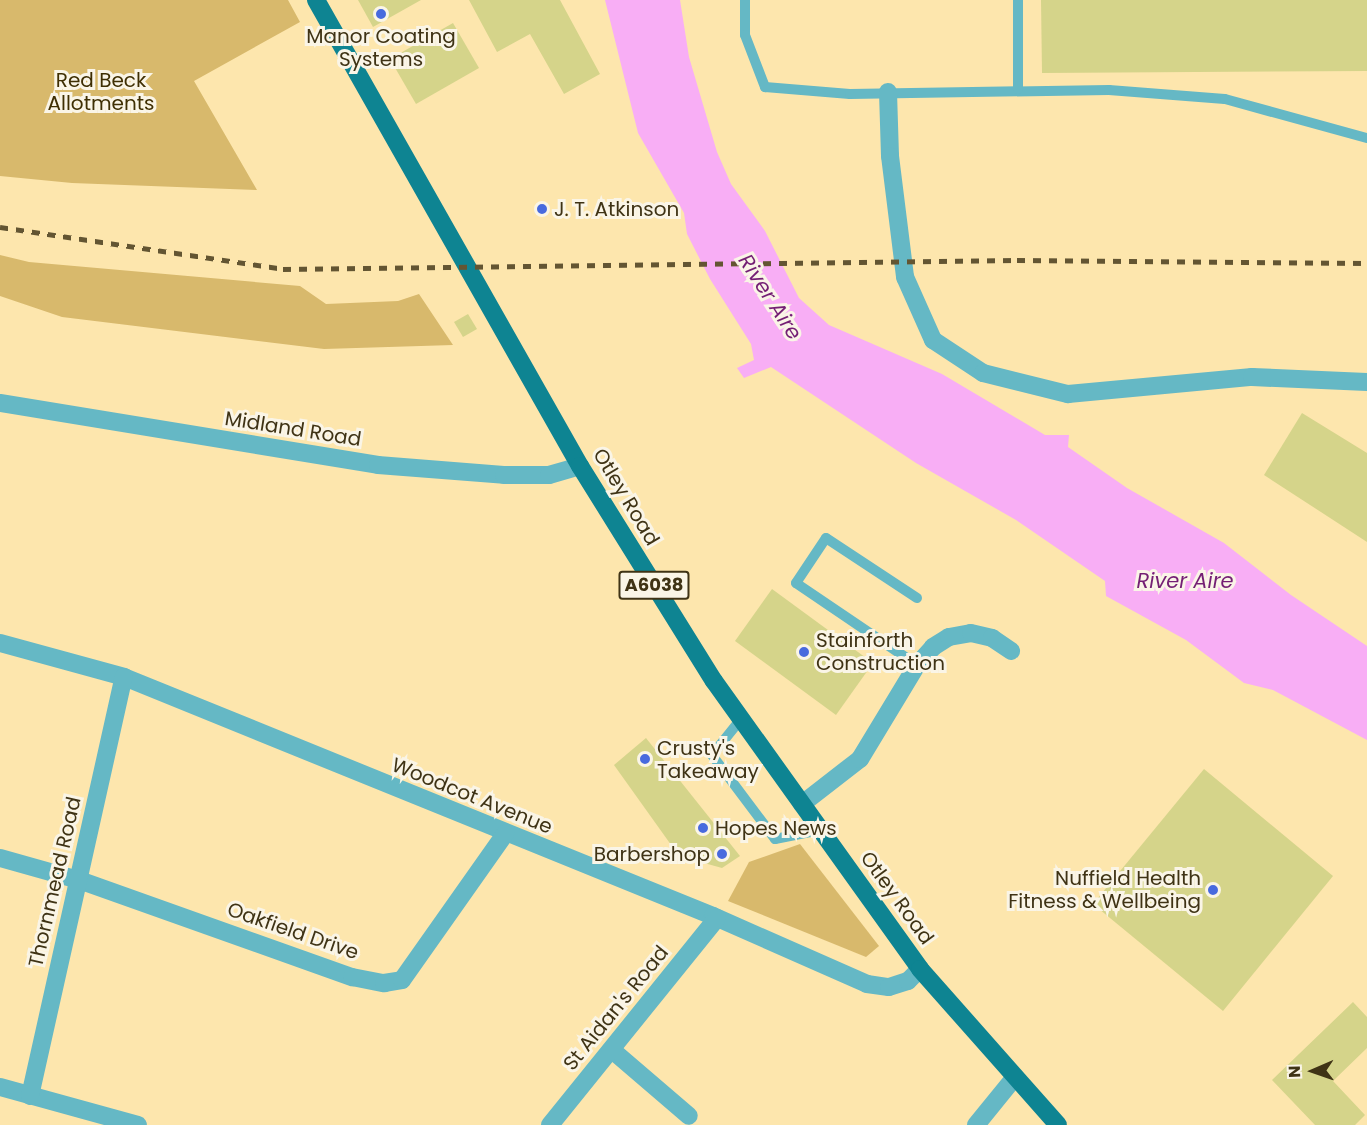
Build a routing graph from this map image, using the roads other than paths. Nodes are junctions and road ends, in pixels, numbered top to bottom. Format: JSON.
{"nodes":[{"id":1,"x":316,"y":0,"type":"edge"},
{"id":2,"x":745,"y":0,"type":"edge"},
{"id":3,"x":1018,"y":0,"type":"edge"},
{"id":4,"x":1018,"y":89,"type":"junction"},
{"id":5,"x":888,"y":92,"type":"junction"},
{"id":6,"x":1367,"y":138,"type":"edge"},
{"id":7,"x":1367,"y":382,"type":"edge"},
{"id":8,"x":0,"y":403,"type":"edge"},
{"id":9,"x":580,"y":466,"type":"junction"},
{"id":10,"x":917,"y":598,"type":"dead end"},
{"id":11,"x":0,"y":643,"type":"edge"},
{"id":12,"x":1011,"y":651,"type":"dead end"},
{"id":13,"x":917,"y":665,"type":"junction"},
{"id":14,"x":124,"y":677,"type":"junction"},
{"id":15,"x":741,"y":719,"type":"junction"},
{"id":16,"x":802,"y":804,"type":"junction"},
{"id":17,"x":820,"y":830,"type":"junction"},
{"id":18,"x":505,"y":834,"type":"junction"},
{"id":19,"x":0,"y":858,"type":"edge"},
{"id":20,"x":79,"y":880,"type":"junction"},
{"id":21,"x":717,"y":918,"type":"junction"},
{"id":22,"x":920,"y":969,"type":"junction"},
{"id":23,"x":612,"y":1050,"type":"junction"},
{"id":24,"x":1015,"y":1077,"type":"junction"},
{"id":25,"x":0,"y":1088,"type":"edge"},
{"id":26,"x":30,"y":1096,"type":"junction"},
{"id":27,"x":689,"y":1116,"type":"dead end"},
{"id":28,"x":138,"y":1125,"type":"edge"},
{"id":29,"x":550,"y":1125,"type":"edge"},
{"id":30,"x":976,"y":1125,"type":"edge"},
{"id":31,"x":1058,"y":1125,"type":"edge"}],
"edges":[{"from":1,"to":9,"type":"main road","name":"Otley Road","number":"A6038"},
{"from":2,"to":5,"type":"lane"},
{"from":3,"to":4,"type":"lane"},
{"from":4,"to":5,"type":"lane"},
{"from":4,"to":6,"type":"lane"},
{"from":5,"to":7,"type":"street"},
{"from":8,"to":9,"type":"street","name":"Midland Road"},
{"from":9,"to":15,"type":"main road","name":"Otley Road","number":"A6038"},
{"from":10,"to":13,"type":"lane"},
{"from":11,"to":14,"type":"street","name":"Woodcot Avenue"},
{"from":12,"to":13,"type":"street"},
{"from":13,"to":16,"type":"street"},
{"from":14,"to":18,"type":"street","name":"Woodcot Avenue"},
{"from":14,"to":20,"type":"street","name":"Thornmead Road"},
{"from":15,"to":16,"type":"main road","name":"Otley Road","number":"A6038"},
{"from":15,"to":17,"type":"lane"},
{"from":16,"to":17,"type":"main road","name":"Otley Road","number":"A6038"},
{"from":17,"to":22,"type":"main road","name":"Otley Road","number":"A6038"},
{"from":18,"to":20,"type":"street","name":"Oakfield Drive"},
{"from":18,"to":21,"type":"street","name":"Woodcot Avenue"},
{"from":19,"to":20,"type":"street","name":"Oakfield Drive"},
{"from":20,"to":26,"type":"street","name":"Thornmead Road"},
{"from":21,"to":22,"type":"street","name":"Woodcot Avenue"},
{"from":21,"to":23,"type":"street","name":"St Aidan's Road"},
{"from":22,"to":24,"type":"main road","name":"Otley Road","number":"A6038"},
{"from":23,"to":27,"type":"street"},
{"from":23,"to":29,"type":"street","name":"St Aidan's Road"},
{"from":24,"to":30,"type":"street"},
{"from":24,"to":31,"type":"main road","name":"Otley Road","number":"A6038"},
{"from":25,"to":26,"type":"street"},
{"from":26,"to":28,"type":"street"}]}
